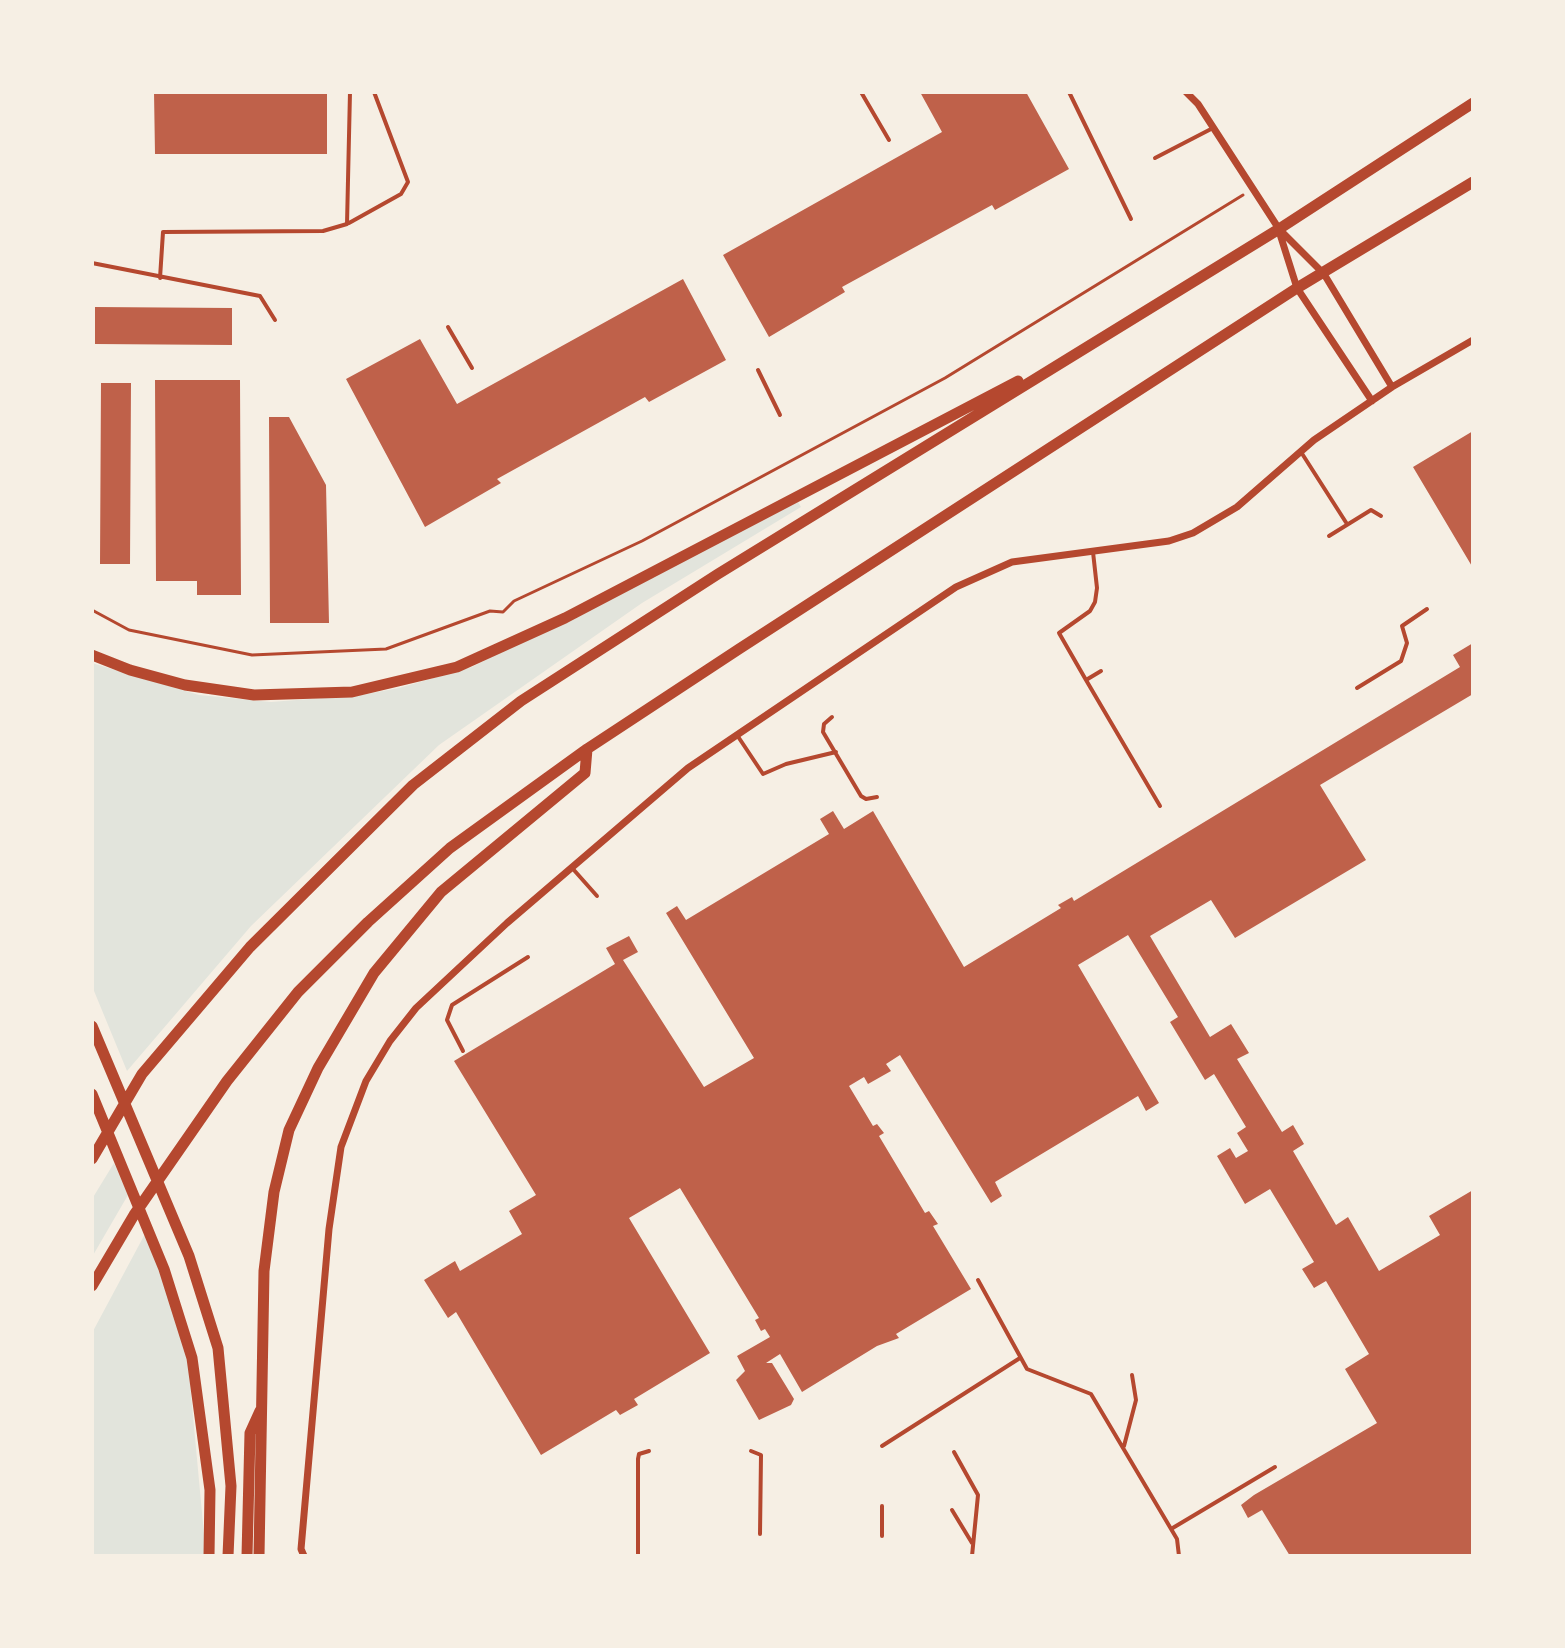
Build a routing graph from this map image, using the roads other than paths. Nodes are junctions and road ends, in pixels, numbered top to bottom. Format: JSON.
{"nodes":[{"id":1,"x":350,"y":92,"type":"edge"},
{"id":2,"x":374,"y":92,"type":"edge"},
{"id":3,"x":861,"y":92,"type":"edge"},
{"id":4,"x":1069,"y":92,"type":"edge"},
{"id":5,"x":1186,"y":92,"type":"edge"},
{"id":6,"x":1473,"y":103,"type":"edge"},
{"id":7,"x":1213,"y":128,"type":"junction"},
{"id":8,"x":889,"y":140,"type":"dead end"},
{"id":9,"x":1155,"y":158,"type":"dead end"},
{"id":10,"x":1473,"y":182,"type":"edge"},
{"id":11,"x":1131,"y":219,"type":"dead end"},
{"id":12,"x":347,"y":224,"type":"junction"},
{"id":13,"x":1279,"y":229,"type":"junction"},
{"id":14,"x":92,"y":263,"type":"edge"},
{"id":15,"x":1324,"y":274,"type":"junction"},
{"id":16,"x":160,"y":278,"type":"junction"},
{"id":17,"x":1297,"y":288,"type":"junction"},
{"id":18,"x":275,"y":320,"type":"dead end"},
{"id":19,"x":448,"y":327,"type":"dead end"},
{"id":20,"x":1473,"y":340,"type":"edge"},
{"id":21,"x":1079,"y":351,"type":"junction"},
{"id":22,"x":472,"y":368,"type":"dead end"},
{"id":23,"x":758,"y":370,"type":"dead end"},
{"id":24,"x":1392,"y":387,"type":"junction"},
{"id":25,"x":1372,"y":401,"type":"junction"},
{"id":26,"x":780,"y":415,"type":"dead end"},
{"id":27,"x":1301,"y":452,"type":"junction"},
{"id":28,"x":1381,"y":516,"type":"dead end"},
{"id":29,"x":1347,"y":524,"type":"junction"},
{"id":30,"x":1329,"y":536,"type":"dead end"},
{"id":31,"x":1093,"y":552,"type":"junction"},
{"id":32,"x":1427,"y":609,"type":"dead end"},
{"id":33,"x":92,"y":655,"type":"edge"},
{"id":34,"x":1101,"y":671,"type":"dead end"},
{"id":35,"x":1086,"y":680,"type":"junction"},
{"id":36,"x":1357,"y":688,"type":"dead end"},
{"id":37,"x":832,"y":717,"type":"dead end"},
{"id":38,"x":735,"y":733,"type":"junction"},
{"id":39,"x":587,"y":749,"type":"junction"},
{"id":40,"x":836,"y":752,"type":"junction"},
{"id":41,"x":877,"y":797,"type":"dead end"},
{"id":42,"x":1160,"y":806,"type":"dead end"},
{"id":43,"x":571,"y":867,"type":"junction"},
{"id":44,"x":597,"y":896,"type":"dead end"},
{"id":45,"x":528,"y":957,"type":"dead end"},
{"id":46,"x":93,"y":1027,"type":"edge"},
{"id":47,"x":463,"y":1051,"type":"dead end"},
{"id":48,"x":92,"y":1094,"type":"edge"},
{"id":49,"x":92,"y":1159,"type":"edge"},
{"id":50,"x":978,"y":1280,"type":"dead end"},
{"id":51,"x":92,"y":1286,"type":"edge"},
{"id":52,"x":1020,"y":1358,"type":"junction"},
{"id":53,"x":1132,"y":1375,"type":"dead end"},
{"id":54,"x":261,"y":1411,"type":"junction"},
{"id":55,"x":882,"y":1446,"type":"dead end"},
{"id":56,"x":1123,"y":1448,"type":"junction"},
{"id":57,"x":649,"y":1451,"type":"dead end"},
{"id":58,"x":751,"y":1451,"type":"dead end"},
{"id":59,"x":954,"y":1452,"type":"dead end"},
{"id":60,"x":1275,"y":1467,"type":"dead end"},
{"id":61,"x":882,"y":1506,"type":"dead end"},
{"id":62,"x":952,"y":1510,"type":"dead end"},
{"id":63,"x":1171,"y":1529,"type":"junction"},
{"id":64,"x":760,"y":1534,"type":"dead end"},
{"id":65,"x":882,"y":1536,"type":"dead end"},
{"id":66,"x":973,"y":1545,"type":"junction"},
{"id":67,"x":209,"y":1556,"type":"edge"},
{"id":68,"x":228,"y":1556,"type":"edge"},
{"id":69,"x":247,"y":1556,"type":"edge"},
{"id":70,"x":259,"y":1556,"type":"edge"},
{"id":71,"x":304,"y":1556,"type":"edge"},
{"id":72,"x":638,"y":1556,"type":"edge"},
{"id":73,"x":972,"y":1556,"type":"edge"},
{"id":74,"x":1179,"y":1556,"type":"edge"}],
"edges":[{"from":1,"to":12,"type":"lane"},
{"from":2,"to":12,"type":"lane"},
{"from":3,"to":8,"type":"lane"},
{"from":4,"to":11,"type":"lane"},
{"from":5,"to":7,"type":"street"},
{"from":6,"to":13,"type":"main road"},
{"from":7,"to":9,"type":"lane"},
{"from":7,"to":13,"type":"street"},
{"from":10,"to":15,"type":"main road"},
{"from":12,"to":16,"type":"lane"},
{"from":13,"to":15,"type":"street"},
{"from":13,"to":17,"type":"street"},
{"from":13,"to":21,"type":"main road"},
{"from":14,"to":16,"type":"lane"},
{"from":15,"to":17,"type":"main road"},
{"from":15,"to":24,"type":"street"},
{"from":16,"to":18,"type":"lane"},
{"from":17,"to":25,"type":"street"},
{"from":17,"to":39,"type":"main road"},
{"from":19,"to":22,"type":"lane"},
{"from":20,"to":24,"type":"street"},
{"from":21,"to":33,"type":"main road"},
{"from":21,"to":49,"type":"main road"},
{"from":23,"to":26,"type":"lane"},
{"from":24,"to":25,"type":"street"},
{"from":25,"to":27,"type":"street"},
{"from":27,"to":29,"type":"lane"},
{"from":27,"to":31,"type":"street"},
{"from":28,"to":29,"type":"lane"},
{"from":29,"to":30,"type":"lane"},
{"from":31,"to":35,"type":"lane"},
{"from":31,"to":38,"type":"street"},
{"from":32,"to":36,"type":"lane"},
{"from":34,"to":35,"type":"lane"},
{"from":35,"to":42,"type":"lane"},
{"from":37,"to":40,"type":"lane"},
{"from":38,"to":40,"type":"lane"},
{"from":38,"to":43,"type":"street"},
{"from":39,"to":51,"type":"main road"},
{"from":39,"to":54,"type":"main road"},
{"from":40,"to":41,"type":"lane"},
{"from":43,"to":44,"type":"lane"},
{"from":43,"to":71,"type":"street"},
{"from":45,"to":47,"type":"lane"},
{"from":46,"to":68,"type":"main road"},
{"from":48,"to":67,"type":"main road"},
{"from":50,"to":52,"type":"lane"},
{"from":52,"to":55,"type":"lane"},
{"from":52,"to":56,"type":"lane"},
{"from":53,"to":56,"type":"lane"},
{"from":54,"to":69,"type":"main road"},
{"from":54,"to":70,"type":"main road"},
{"from":56,"to":63,"type":"lane"},
{"from":57,"to":72,"type":"lane"},
{"from":58,"to":64,"type":"lane"},
{"from":59,"to":66,"type":"lane"},
{"from":60,"to":63,"type":"lane"},
{"from":61,"to":65,"type":"lane"},
{"from":62,"to":66,"type":"lane"},
{"from":63,"to":74,"type":"lane"},
{"from":66,"to":73,"type":"lane"}]}
